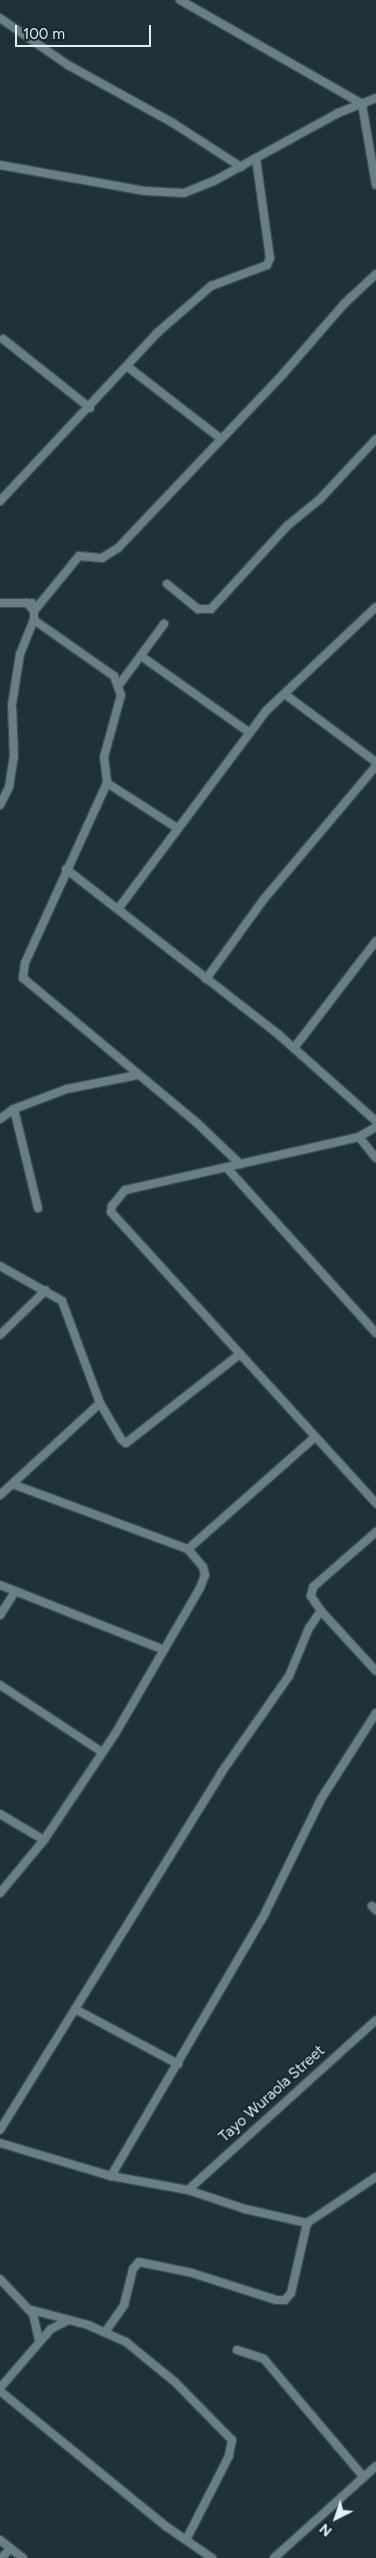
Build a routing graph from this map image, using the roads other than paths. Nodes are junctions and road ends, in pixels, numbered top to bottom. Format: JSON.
{"nodes":[{"id":1,"x":180,"y":0,"type":"edge"},
{"id":2,"x":0,"y":18,"type":"edge"},
{"id":3,"x":376,"y":98,"type":"edge"},
{"id":4,"x":362,"y":104,"type":"junction"},
{"id":5,"x":256,"y":159,"type":"junction"},
{"id":6,"x":0,"y":165,"type":"edge"},
{"id":7,"x":241,"y":167,"type":"junction"},
{"id":8,"x":376,"y":185,"type":"edge"},
{"id":9,"x":376,"y":274,"type":"edge"},
{"id":10,"x":3,"y":339,"type":"dead end"},
{"id":11,"x":128,"y":366,"type":"junction"},
{"id":12,"x":90,"y":408,"type":"junction"},
{"id":13,"x":221,"y":438,"type":"junction"},
{"id":14,"x":376,"y":438,"type":"edge"},
{"id":15,"x":0,"y":501,"type":"edge"},
{"id":16,"x":167,"y":584,"type":"dead end"},
{"id":17,"x":0,"y":603,"type":"edge"},
{"id":18,"x":27,"y":603,"type":"junction"},
{"id":19,"x":39,"y":604,"type":"junction"},
{"id":20,"x":376,"y":606,"type":"edge"},
{"id":21,"x":34,"y":611,"type":"junction"},
{"id":22,"x":34,"y":620,"type":"junction"},
{"id":23,"x":164,"y":624,"type":"dead end"},
{"id":24,"x":141,"y":656,"type":"junction"},
{"id":25,"x":119,"y":685,"type":"junction"},
{"id":26,"x":286,"y":695,"type":"junction"},
{"id":27,"x":250,"y":733,"type":"junction"},
{"id":28,"x":376,"y":762,"type":"edge"},
{"id":29,"x":376,"y":766,"type":"edge"},
{"id":30,"x":107,"y":783,"type":"junction"},
{"id":31,"x":0,"y":805,"type":"edge"},
{"id":32,"x":177,"y":828,"type":"junction"},
{"id":33,"x":66,"y":869,"type":"junction"},
{"id":34,"x":118,"y":909,"type":"junction"},
{"id":35,"x":376,"y":941,"type":"edge"},
{"id":36,"x":206,"y":979,"type":"junction"},
{"id":37,"x":294,"y":1048,"type":"junction"},
{"id":38,"x":138,"y":1075,"type":"junction"},
{"id":39,"x":14,"y":1109,"type":"junction"},
{"id":40,"x":0,"y":1119,"type":"edge"},
{"id":41,"x":376,"y":1121,"type":"edge"},
{"id":42,"x":376,"y":1127,"type":"edge"},
{"id":43,"x":359,"y":1137,"type":"junction"},
{"id":44,"x":376,"y":1158,"type":"edge"},
{"id":45,"x":240,"y":1164,"type":"junction"},
{"id":46,"x":227,"y":1168,"type":"junction"},
{"id":47,"x":38,"y":1208,"type":"dead end"},
{"id":48,"x":0,"y":1266,"type":"edge"},
{"id":49,"x":46,"y":1290,"type":"junction"},
{"id":50,"x":376,"y":1334,"type":"edge"},
{"id":51,"x":0,"y":1336,"type":"edge"},
{"id":52,"x":240,"y":1354,"type":"junction"},
{"id":53,"x":100,"y":1403,"type":"junction"},
{"id":54,"x":314,"y":1438,"type":"junction"},
{"id":55,"x":14,"y":1484,"type":"junction"},
{"id":56,"x":0,"y":1495,"type":"edge"},
{"id":57,"x":376,"y":1503,"type":"edge"},
{"id":58,"x":376,"y":1532,"type":"edge"},
{"id":59,"x":188,"y":1549,"type":"junction"},
{"id":60,"x":0,"y":1585,"type":"edge"},
{"id":61,"x":15,"y":1592,"type":"junction"},
{"id":62,"x":320,"y":1610,"type":"junction"},
{"id":63,"x":0,"y":1615,"type":"edge"},
{"id":64,"x":164,"y":1650,"type":"junction"},
{"id":65,"x":376,"y":1670,"type":"edge"},
{"id":66,"x":0,"y":1685,"type":"edge"},
{"id":67,"x":376,"y":1713,"type":"edge"},
{"id":68,"x":102,"y":1752,"type":"junction"},
{"id":69,"x":0,"y":1814,"type":"edge"},
{"id":70,"x":44,"y":1840,"type":"junction"},
{"id":71,"x":0,"y":1893,"type":"edge"},
{"id":72,"x":75,"y":2009,"type":"junction"},
{"id":73,"x":376,"y":2020,"type":"edge"},
{"id":74,"x":178,"y":2064,"type":"junction"},
{"id":75,"x":0,"y":2130,"type":"edge"},
{"id":76,"x":0,"y":2143,"type":"edge"},
{"id":77,"x":111,"y":2176,"type":"junction"},
{"id":78,"x":376,"y":2177,"type":"edge"},
{"id":79,"x":188,"y":2190,"type":"junction"},
{"id":80,"x":307,"y":2223,"type":"junction"},
{"id":81,"x":0,"y":2279,"type":"edge"},
{"id":82,"x":28,"y":2309,"type":"junction"},
{"id":83,"x":69,"y":2320,"type":"junction"},
{"id":84,"x":106,"y":2331,"type":"junction"},
{"id":85,"x":39,"y":2341,"type":"junction"},
{"id":86,"x":237,"y":2350,"type":"dead end"},
{"id":87,"x":0,"y":2389,"type":"edge"},
{"id":88,"x":376,"y":2466,"type":"edge"},
{"id":89,"x":363,"y":2476,"type":"junction"},
{"id":90,"x":0,"y":2540,"type":"edge"},
{"id":91,"x":186,"y":2540,"type":"junction"},
{"id":92,"x":10,"y":2548,"type":"junction"},
{"id":93,"x":2,"y":2558,"type":"edge"},
{"id":94,"x":23,"y":2558,"type":"edge"},
{"id":95,"x":212,"y":2558,"type":"edge"},
{"id":96,"x":274,"y":2558,"type":"edge"}],
"edges":[{"from":1,"to":4,"type":"street"},
{"from":2,"to":7,"type":"street"},
{"from":3,"to":4,"type":"street"},
{"from":4,"to":5,"type":"street"},
{"from":4,"to":8,"type":"street"},
{"from":5,"to":7,"type":"street"},
{"from":5,"to":11,"type":"street"},
{"from":6,"to":7,"type":"street"},
{"from":9,"to":13,"type":"street"},
{"from":10,"to":12,"type":"street"},
{"from":11,"to":12,"type":"street"},
{"from":11,"to":13,"type":"street"},
{"from":12,"to":15,"type":"street"},
{"from":13,"to":19,"type":"street"},
{"from":14,"to":16,"type":"street"},
{"from":17,"to":18,"type":"street"},
{"from":18,"to":19,"type":"street"},
{"from":18,"to":21,"type":"street"},
{"from":19,"to":21,"type":"street"},
{"from":20,"to":26,"type":"street"},
{"from":21,"to":22,"type":"street"},
{"from":22,"to":25,"type":"street"},
{"from":22,"to":31,"type":"street"},
{"from":23,"to":24,"type":"street"},
{"from":24,"to":25,"type":"street"},
{"from":24,"to":27,"type":"street"},
{"from":25,"to":30,"type":"street"},
{"from":26,"to":27,"type":"street"},
{"from":26,"to":28,"type":"street"},
{"from":27,"to":32,"type":"street"},
{"from":29,"to":36,"type":"street"},
{"from":30,"to":32,"type":"street"},
{"from":30,"to":33,"type":"street"},
{"from":32,"to":34,"type":"street"},
{"from":33,"to":34,"type":"street"},
{"from":33,"to":38,"type":"street"},
{"from":34,"to":36,"type":"street"},
{"from":35,"to":37,"type":"street"},
{"from":36,"to":37,"type":"street"},
{"from":37,"to":41,"type":"street"},
{"from":38,"to":39,"type":"street"},
{"from":38,"to":45,"type":"street"},
{"from":39,"to":40,"type":"street"},
{"from":39,"to":47,"type":"street"},
{"from":42,"to":43,"type":"street"},
{"from":43,"to":44,"type":"street"},
{"from":43,"to":45,"type":"street"},
{"from":45,"to":46,"type":"street"},
{"from":46,"to":50,"type":"street"},
{"from":46,"to":52,"type":"street"},
{"from":48,"to":49,"type":"street"},
{"from":49,"to":51,"type":"street"},
{"from":49,"to":53,"type":"street"},
{"from":52,"to":53,"type":"street"},
{"from":52,"to":54,"type":"street"},
{"from":53,"to":55,"type":"street"},
{"from":54,"to":57,"type":"street"},
{"from":54,"to":59,"type":"street"},
{"from":55,"to":56,"type":"street"},
{"from":55,"to":59,"type":"street"},
{"from":58,"to":62,"type":"street"},
{"from":59,"to":64,"type":"street"},
{"from":60,"to":61,"type":"street"},
{"from":61,"to":63,"type":"street"},
{"from":61,"to":64,"type":"street"},
{"from":62,"to":65,"type":"street"},
{"from":62,"to":72,"type":"street"},
{"from":64,"to":68,"type":"street"},
{"from":66,"to":68,"type":"street"},
{"from":67,"to":74,"type":"street"},
{"from":68,"to":70,"type":"street"},
{"from":69,"to":70,"type":"street"},
{"from":70,"to":71,"type":"street"},
{"from":72,"to":74,"type":"street"},
{"from":72,"to":75,"type":"street"},
{"from":73,"to":79,"type":"street","name":"Tayo Wuraola Street"},
{"from":74,"to":77,"type":"street"},
{"from":76,"to":77,"type":"street"},
{"from":77,"to":79,"type":"street"},
{"from":78,"to":80,"type":"street"},
{"from":79,"to":80,"type":"street"},
{"from":80,"to":84,"type":"street"},
{"from":81,"to":82,"type":"street"},
{"from":82,"to":83,"type":"street"},
{"from":82,"to":85,"type":"street"},
{"from":83,"to":84,"type":"street"},
{"from":83,"to":85,"type":"street"},
{"from":84,"to":91,"type":"street"},
{"from":85,"to":87,"type":"street"},
{"from":86,"to":89,"type":"street"},
{"from":87,"to":91,"type":"street"},
{"from":88,"to":89,"type":"street"},
{"from":89,"to":96,"type":"street"},
{"from":90,"to":92,"type":"street"},
{"from":91,"to":95,"type":"street"},
{"from":92,"to":93,"type":"street"},
{"from":92,"to":94,"type":"street"}]}
